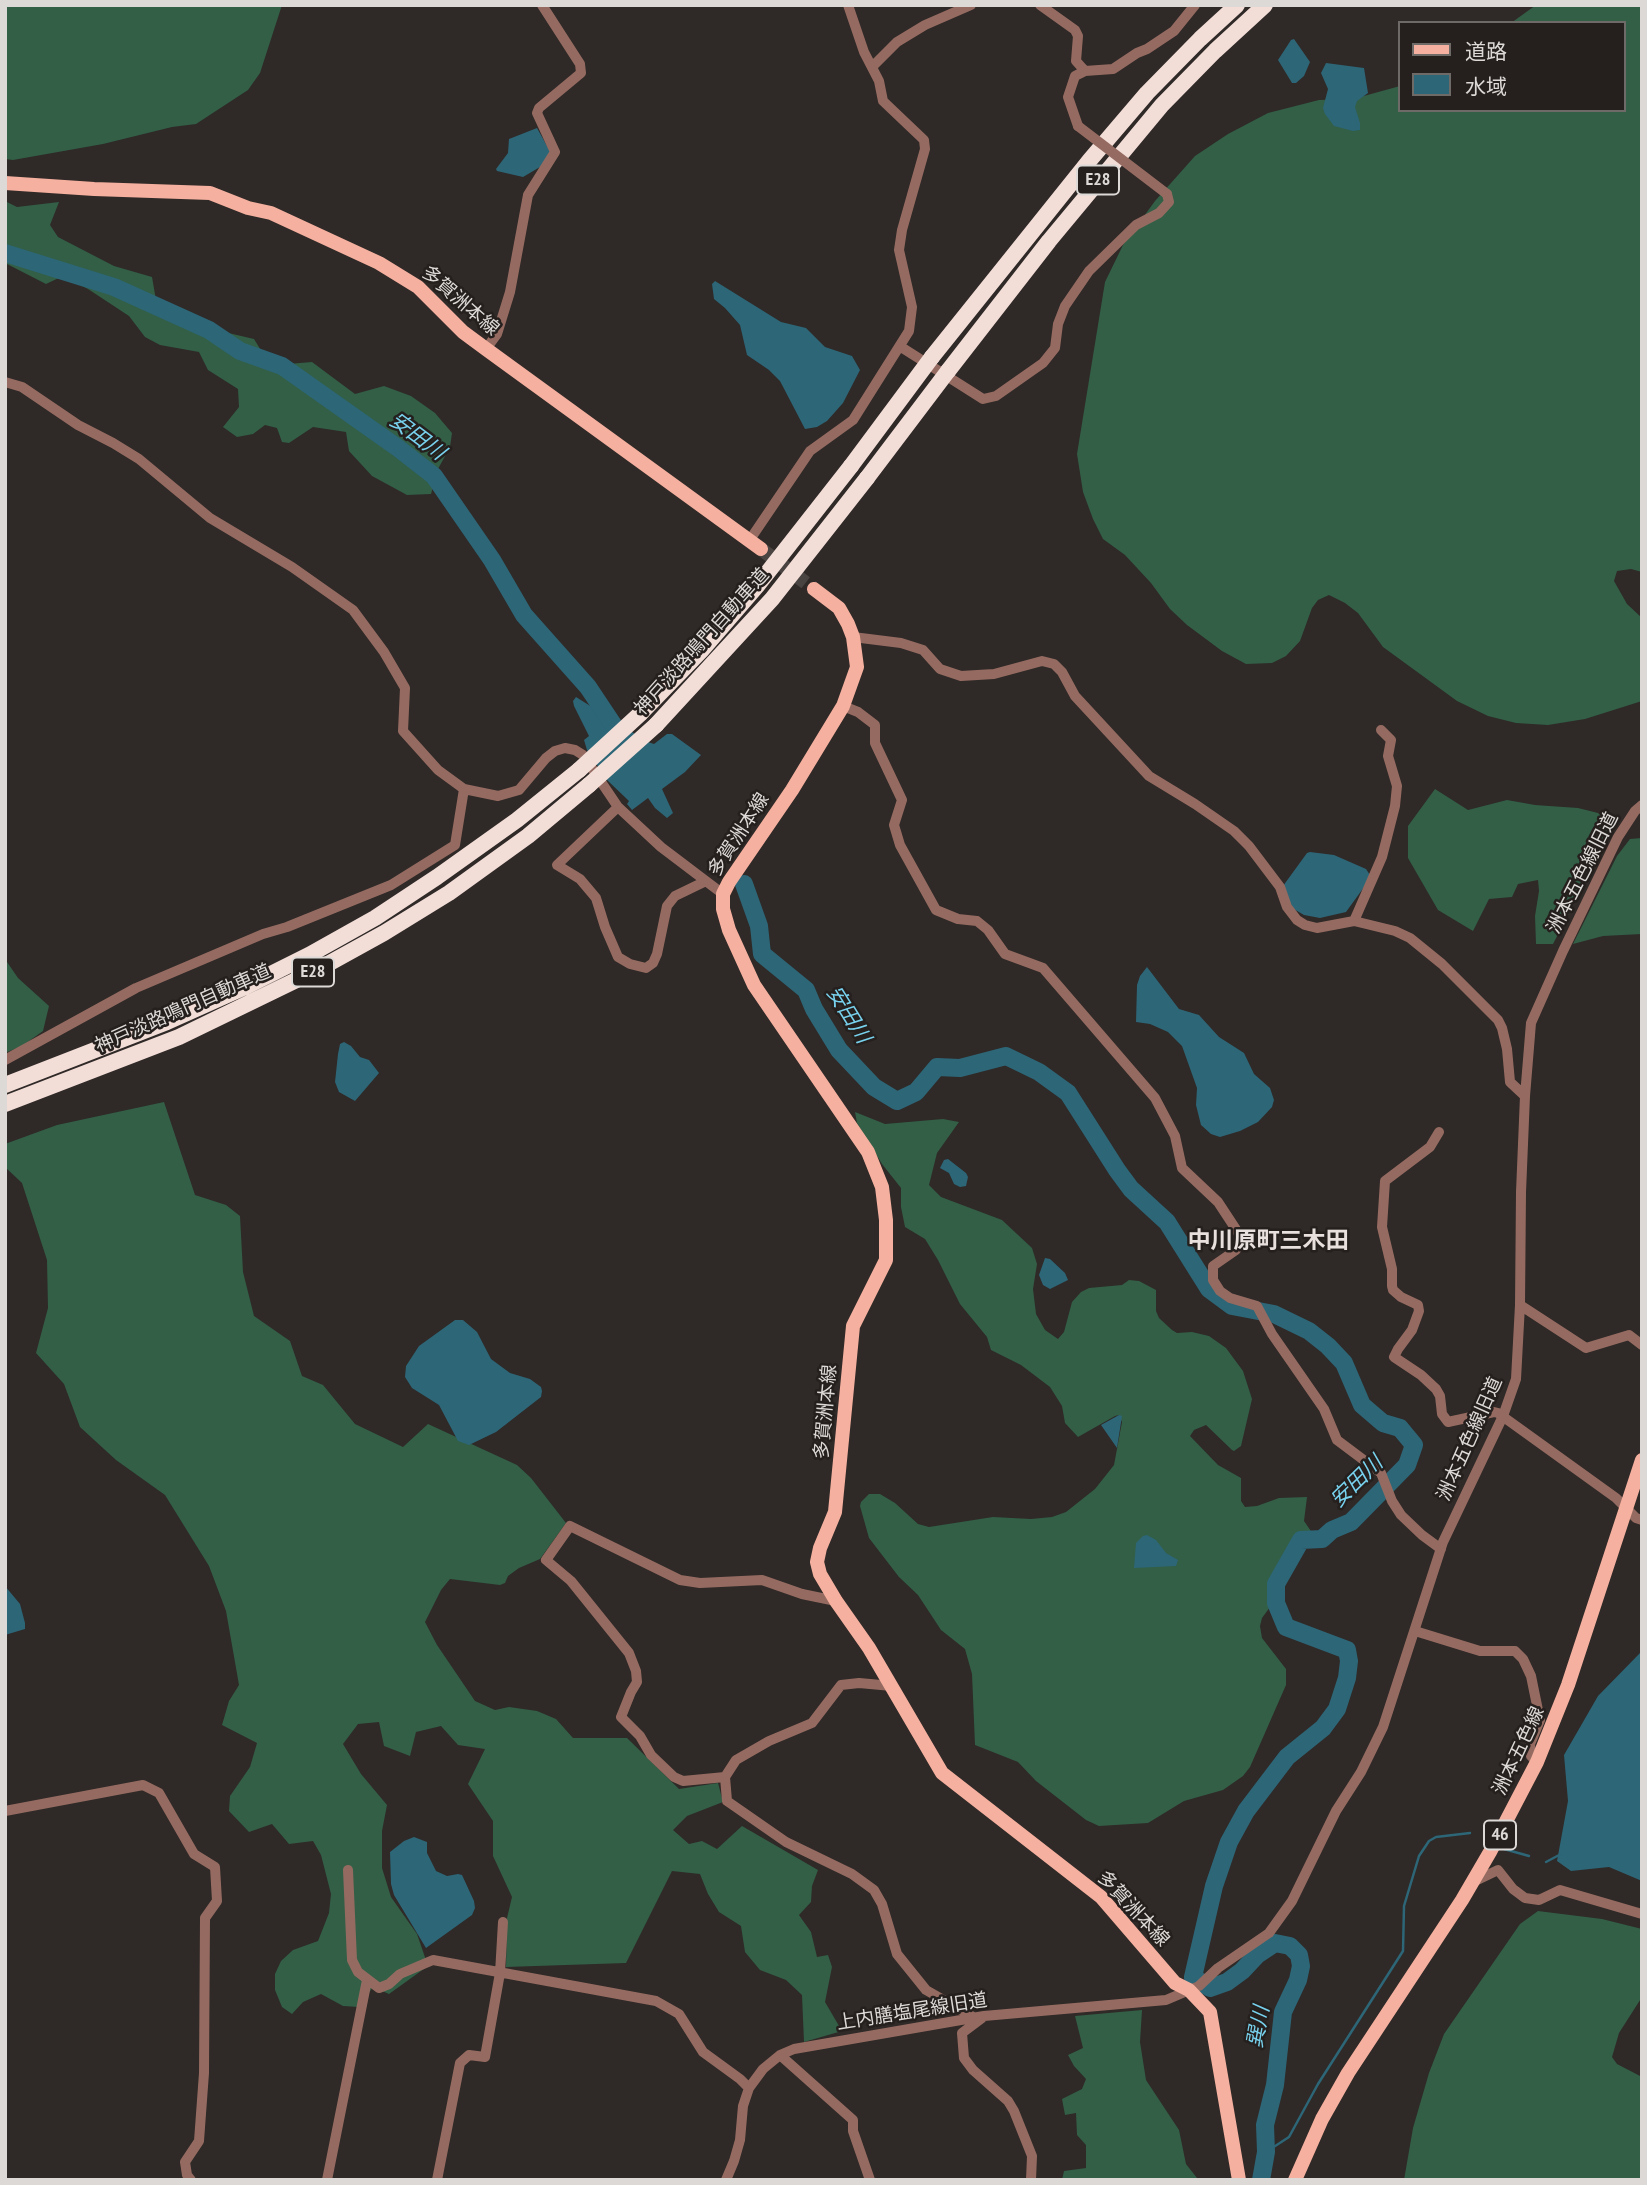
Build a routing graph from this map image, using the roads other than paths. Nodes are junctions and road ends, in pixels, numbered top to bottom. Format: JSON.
{"nodes":[{"id":1,"x":542,"y":5,"type":"edge"},
{"id":2,"x":848,"y":5,"type":"edge"},
{"id":3,"x":971,"y":5,"type":"edge"},
{"id":4,"x":1040,"y":5,"type":"edge"},
{"id":5,"x":1195,"y":5,"type":"edge"},
{"id":6,"x":1237,"y":5,"type":"edge"},
{"id":7,"x":1265,"y":5,"type":"edge"},
{"id":8,"x":872,"y":67,"type":"junction"},
{"id":9,"x":1085,"y":71,"type":"junction"},
{"id":10,"x":5,"y":183,"type":"edge"},
{"id":11,"x":901,"y":347,"type":"junction"},
{"id":12,"x":486,"y":349,"type":"junction"},
{"id":13,"x":5,"y":382,"type":"edge"},
{"id":14,"x":755,"y":545,"type":"joint"},
{"id":15,"x":814,"y":589,"type":"tunnel mouth"},
{"id":16,"x":853,"y":637,"type":"junction"},
{"id":17,"x":843,"y":706,"type":"junction"},
{"id":18,"x":1381,"y":730,"type":"dead end"},
{"id":19,"x":464,"y":789,"type":"junction"},
{"id":20,"x":1642,"y":805,"type":"edge"},
{"id":21,"x":618,"y":807,"type":"junction"},
{"id":22,"x":706,"y":881,"type":"junction"},
{"id":23,"x":723,"y":894,"type":"junction"},
{"id":24,"x":1354,"y":921,"type":"junction"},
{"id":25,"x":5,"y":1059,"type":"edge"},
{"id":26,"x":5,"y":1085,"type":"edge"},
{"id":27,"x":1525,"y":1096,"type":"junction"},
{"id":28,"x":5,"y":1104,"type":"edge"},
{"id":29,"x":1439,"y":1132,"type":"dead end"},
{"id":30,"x":1520,"y":1305,"type":"junction"},
{"id":31,"x":1642,"y":1345,"type":"edge"},
{"id":32,"x":1503,"y":1416,"type":"junction"},
{"id":33,"x":1642,"y":1460,"type":"edge"},
{"id":34,"x":1626,"y":1509,"type":"junction"},
{"id":35,"x":1642,"y":1520,"type":"edge"},
{"id":36,"x":1441,"y":1549,"type":"junction"},
{"id":37,"x":836,"y":1601,"type":"junction"},
{"id":38,"x":1415,"y":1631,"type":"junction"},
{"id":39,"x":892,"y":1686,"type":"junction"},
{"id":40,"x":1537,"y":1762,"type":"junction"},
{"id":41,"x":725,"y":1777,"type":"junction"},
{"id":42,"x":5,"y":1811,"type":"edge"},
{"id":43,"x":348,"y":1870,"type":"dead end"},
{"id":44,"x":1473,"y":1882,"type":"junction"},
{"id":45,"x":1642,"y":1914,"type":"edge"},
{"id":46,"x":503,"y":1923,"type":"dead end"},
{"id":47,"x":500,"y":1973,"type":"junction"},
{"id":48,"x":367,"y":1980,"type":"junction"},
{"id":49,"x":1194,"y":1988,"type":"junction"},
{"id":50,"x":979,"y":2017,"type":"junction"},
{"id":51,"x":780,"y":2055,"type":"junction"},
{"id":52,"x":749,"y":2088,"type":"junction"},
{"id":53,"x":191,"y":2180,"type":"edge"},
{"id":54,"x":327,"y":2180,"type":"edge"},
{"id":55,"x":438,"y":2180,"type":"edge"},
{"id":56,"x":726,"y":2180,"type":"edge"},
{"id":57,"x":870,"y":2180,"type":"edge"},
{"id":58,"x":1031,"y":2180,"type":"edge"},
{"id":59,"x":1239,"y":2180,"type":"edge"},
{"id":60,"x":1295,"y":2180,"type":"edge"}],
"edges":[{"from":1,"to":12,"type":"street"},
{"from":2,"to":8,"type":"street"},
{"from":3,"to":8,"type":"street"},
{"from":4,"to":9,"type":"street"},
{"from":5,"to":9,"type":"street"},
{"from":6,"to":26,"type":"highway","name":"神戸淡路鳴門自動車道","number":"E28","bridge":true},
{"from":7,"to":28,"type":"highway","name":"神戸淡路鳴門自動車道","number":"E28","bridge":true},
{"from":8,"to":11,"type":"street"},
{"from":9,"to":11,"type":"street","bridge":true},
{"from":10,"to":12,"type":"main road","name":"多賀洲本線"},
{"from":11,"to":14,"type":"street"},
{"from":12,"to":14,"type":"main road","name":"多賀洲本線"},
{"from":13,"to":19,"type":"street"},
{"from":15,"to":16,"type":"main road","name":"多賀洲本線"},
{"from":16,"to":17,"type":"main road","name":"多賀洲本線"},
{"from":16,"to":24,"type":"street"},
{"from":17,"to":23,"type":"main road","name":"多賀洲本線"},
{"from":17,"to":36,"type":"street"},
{"from":18,"to":24,"type":"street"},
{"from":19,"to":21,"type":"street"},
{"from":19,"to":25,"type":"street"},
{"from":20,"to":27,"type":"street","name":"洲本五色線旧道"},
{"from":21,"to":22,"type":"street"},
{"from":21,"to":22,"type":"street"},
{"from":22,"to":23,"type":"street"},
{"from":23,"to":37,"type":"main road","name":"多賀洲本線"},
{"from":24,"to":27,"type":"street"},
{"from":27,"to":30,"type":"street","name":"洲本五色線旧道"},
{"from":29,"to":32,"type":"street"},
{"from":30,"to":31,"type":"street"},
{"from":30,"to":32,"type":"street","name":"洲本五色線旧道"},
{"from":32,"to":34,"type":"street"},
{"from":32,"to":36,"type":"street","name":"洲本五色線旧道"},
{"from":33,"to":34,"type":"main road","name":"洲本五色線","number":"46"},
{"from":34,"to":35,"type":"street"},
{"from":34,"to":40,"type":"main road","name":"洲本五色線","number":"46"},
{"from":36,"to":38,"type":"street","name":"洲本五色線旧道"},
{"from":37,"to":39,"type":"main road","name":"多賀洲本線"},
{"from":37,"to":41,"type":"street"},
{"from":38,"to":40,"type":"street"},
{"from":38,"to":49,"type":"street","name":"洲本五色線旧道"},
{"from":39,"to":41,"type":"street"},
{"from":39,"to":49,"type":"main road","name":"多賀洲本線"},
{"from":40,"to":44,"type":"main road","name":"洲本五色線","number":"46"},
{"from":41,"to":50,"type":"street"},
{"from":42,"to":53,"type":"street"},
{"from":43,"to":48,"type":"street"},
{"from":44,"to":45,"type":"street"},
{"from":44,"to":60,"type":"main road","name":"洲本五色線","number":"46"},
{"from":46,"to":47,"type":"street"},
{"from":47,"to":48,"type":"street"},
{"from":47,"to":52,"type":"street"},
{"from":47,"to":55,"type":"street"},
{"from":48,"to":54,"type":"street"},
{"from":49,"to":50,"type":"street","name":"上内膳塩尾線旧道"},
{"from":49,"to":59,"type":"main road","name":"多賀洲本線"},
{"from":50,"to":51,"type":"street","name":"上内膳塩尾線旧道"},
{"from":50,"to":58,"type":"street"},
{"from":51,"to":52,"type":"street","name":"上内膳塩尾線旧道"},
{"from":51,"to":57,"type":"street"},
{"from":52,"to":56,"type":"street","name":"上内膳塩尾線旧道"}]}
